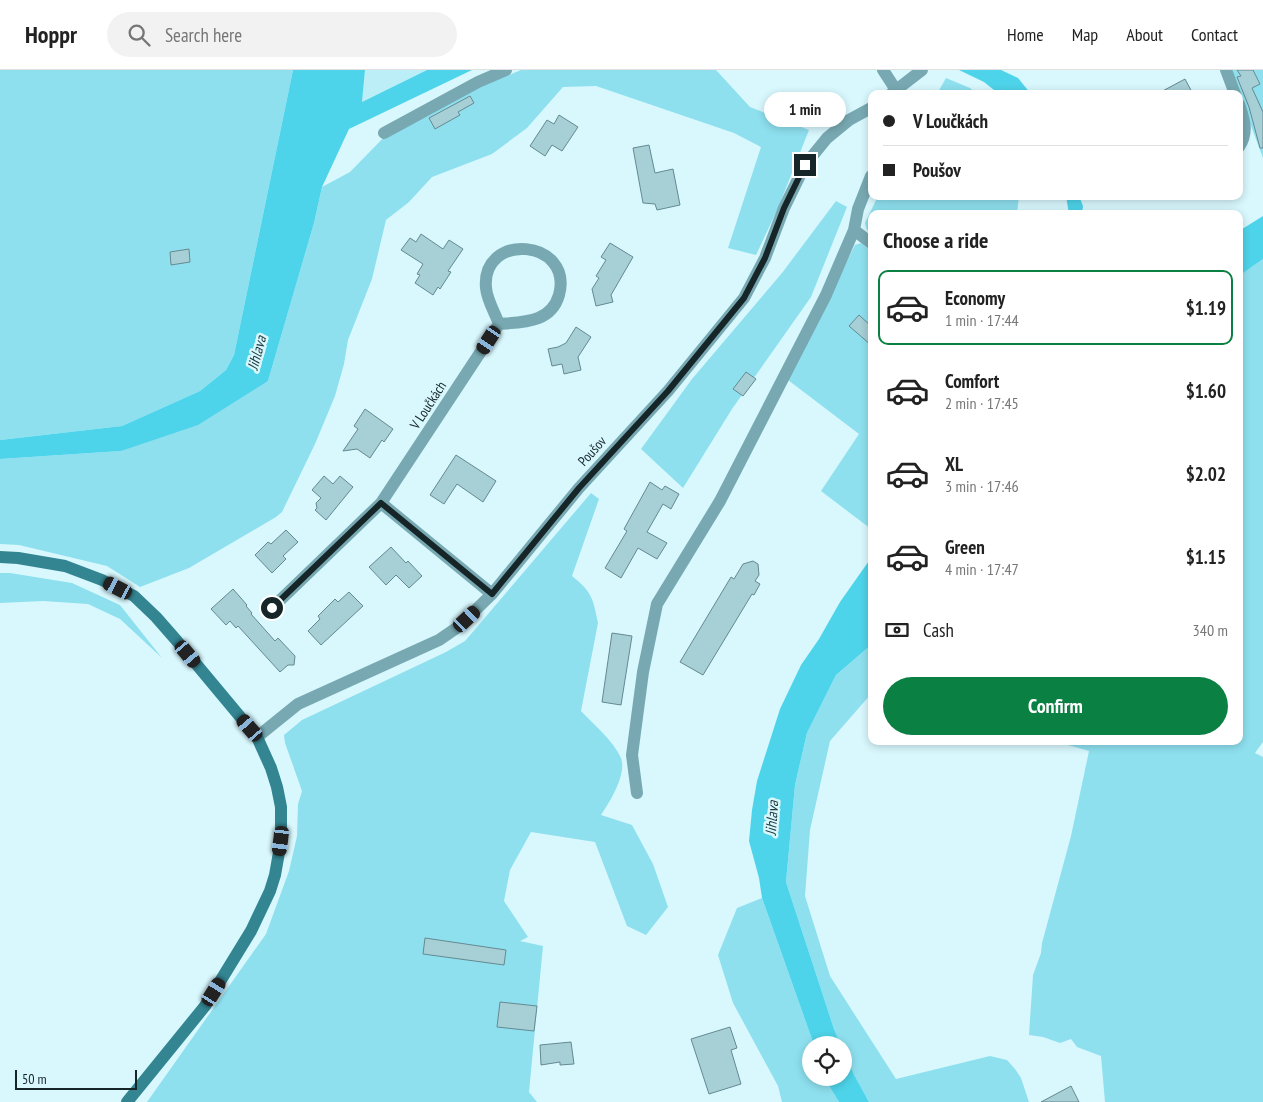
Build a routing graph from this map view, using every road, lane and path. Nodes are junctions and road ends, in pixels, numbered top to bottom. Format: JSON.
{"nodes":[{"id":1,"x":506,"y":70,"type":"edge"},
{"id":2,"x":882,"y":70,"type":"edge"},
{"id":3,"x":922,"y":70,"type":"edge"},
{"id":4,"x":1226,"y":70,"type":"edge"},
{"id":5,"x":893,"y":90,"type":"edge"},
{"id":6,"x":897,"y":90,"type":"edge"},
{"id":7,"x":1234,"y":90,"type":"edge"},
{"id":8,"x":868,"y":110,"type":"edge"},
{"id":9,"x":1243,"y":114,"type":"edge"},
{"id":10,"x":384,"y":133,"type":"dead end"},
{"id":11,"x":1243,"y":141,"type":"edge"},
{"id":12,"x":868,"y":184,"type":"edge"},
{"id":13,"x":854,"y":230,"type":"junction"},
{"id":14,"x":868,"y":241,"type":"edge"},
{"id":15,"x":499,"y":324,"type":"junction"},
{"id":16,"x":381,"y":503,"type":"junction"},
{"id":17,"x":0,"y":557,"type":"edge"},
{"id":18,"x":492,"y":594,"type":"junction"},
{"id":19,"x":272,"y":608,"type":"dead end"},
{"id":20,"x":257,"y":737,"type":"junction"},
{"id":21,"x":637,"y":793,"type":"dead end"},
{"id":22,"x":127,"y":1102,"type":"edge"}],
"edges":[{"from":1,"to":10,"type":"street"},
{"from":2,"to":5,"type":"street"},
{"from":3,"to":6,"type":"street"},
{"from":4,"to":7,"type":"street"},
{"from":8,"to":18,"type":"street","name":"Poušov"},
{"from":9,"to":11,"type":"street"},
{"from":12,"to":13,"type":"street"},
{"from":13,"to":14,"type":"street"},
{"from":13,"to":21,"type":"street"},
{"from":15,"to":15,"type":"street"},
{"from":15,"to":16,"type":"street","name":"V Loučkách"},
{"from":16,"to":18,"type":"street"},
{"from":16,"to":19,"type":"street","name":"V Loučkách"},
{"from":17,"to":20,"type":"street"},
{"from":18,"to":20,"type":"street","name":"Poušov"},
{"from":20,"to":22,"type":"street"}]}
